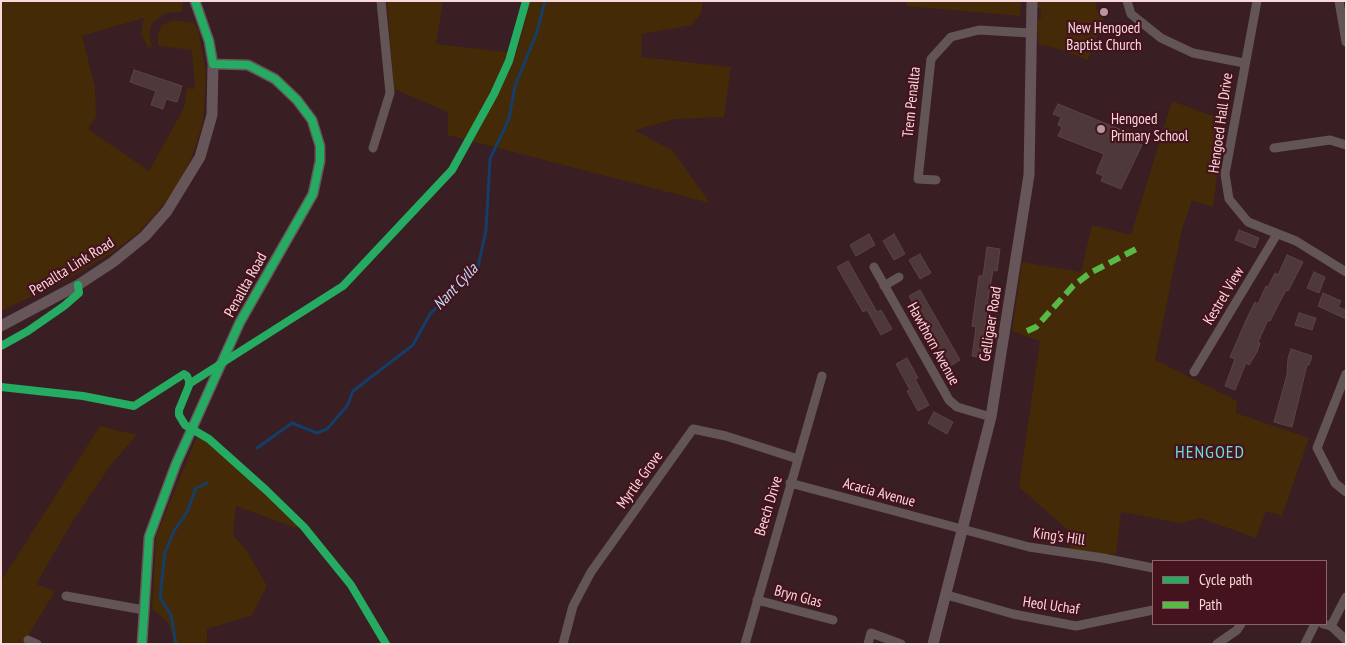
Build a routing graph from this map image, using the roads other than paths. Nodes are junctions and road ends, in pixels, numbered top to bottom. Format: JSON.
{"nodes":[{"id":1,"x":195,"y":1,"type":"edge"},
{"id":2,"x":382,"y":1,"type":"edge"},
{"id":3,"x":1032,"y":1,"type":"edge"},
{"id":4,"x":1127,"y":1,"type":"edge"},
{"id":5,"x":1257,"y":1,"type":"edge"},
{"id":6,"x":1339,"y":1,"type":"edge"},
{"id":7,"x":1030,"y":33,"type":"junction"},
{"id":8,"x":1346,"y":42,"type":"edge"},
{"id":9,"x":1244,"y":63,"type":"junction"},
{"id":10,"x":213,"y":64,"type":"junction"},
{"id":11,"x":1346,"y":145,"type":"edge"},
{"id":12,"x":373,"y":148,"type":"dead end"},
{"id":13,"x":1274,"y":148,"type":"dead end"},
{"id":14,"x":936,"y":180,"type":"dead end"},
{"id":15,"x":1277,"y":234,"type":"junction"},
{"id":16,"x":874,"y":267,"type":"dead end"},
{"id":17,"x":1346,"y":272,"type":"edge"},
{"id":18,"x":899,"y":277,"type":"dead end"},
{"id":19,"x":884,"y":286,"type":"junction"},
{"id":20,"x":1,"y":326,"type":"edge"},
{"id":21,"x":1194,"y":372,"type":"dead end"},
{"id":22,"x":1346,"y":374,"type":"edge"},
{"id":23,"x":822,"y":376,"type":"dead end"},
{"id":24,"x":991,"y":417,"type":"junction"},
{"id":25,"x":798,"y":459,"type":"junction"},
{"id":26,"x":790,"y":483,"type":"junction"},
{"id":27,"x":1346,"y":492,"type":"edge"},
{"id":28,"x":961,"y":528,"type":"junction"},
{"id":29,"x":1152,"y":568,"type":"edge"},
{"id":30,"x":947,"y":595,"type":"junction"},
{"id":31,"x":66,"y":596,"type":"dead end"},
{"id":32,"x":1346,"y":597,"type":"edge"},
{"id":33,"x":757,"y":600,"type":"junction"},
{"id":34,"x":144,"y":610,"type":"junction"},
{"id":35,"x":1152,"y":610,"type":"edge"},
{"id":36,"x":833,"y":620,"type":"dead end"},
{"id":37,"x":1240,"y":625,"type":"edge"},
{"id":38,"x":1314,"y":625,"type":"edge"},
{"id":39,"x":1327,"y":625,"type":"edge"},
{"id":40,"x":1346,"y":640,"type":"edge"},
{"id":41,"x":142,"y":644,"type":"edge"},
{"id":42,"x":563,"y":644,"type":"edge"},
{"id":43,"x":745,"y":644,"type":"edge"},
{"id":44,"x":868,"y":644,"type":"edge"},
{"id":45,"x":901,"y":644,"type":"edge"},
{"id":46,"x":933,"y":644,"type":"edge"},
{"id":47,"x":1217,"y":644,"type":"edge"},
{"id":48,"x":1305,"y":644,"type":"edge"}],
"edges":[{"from":1,"to":10,"type":"street"},
{"from":2,"to":12,"type":"street"},
{"from":3,"to":7,"type":"street","name":"Gelligaer Road"},
{"from":4,"to":9,"type":"street"},
{"from":5,"to":9,"type":"street","name":"Hengoed Hall Drive"},
{"from":6,"to":8,"type":"street"},
{"from":7,"to":14,"type":"street","name":"Trem Penallta"},
{"from":7,"to":24,"type":"street","name":"Gelligaer Road"},
{"from":9,"to":15,"type":"street","name":"Hengoed Hall Drive"},
{"from":10,"to":20,"type":"street","name":"Penallta Link Road"},
{"from":10,"to":34,"type":"street","name":"Penallta Road"},
{"from":11,"to":13,"type":"street"},
{"from":15,"to":17,"type":"street","name":"Hengoed Hall Drive"},
{"from":15,"to":21,"type":"street","name":"Kestrel View"},
{"from":16,"to":19,"type":"street","name":"Hawthorn Avenue"},
{"from":18,"to":19,"type":"street"},
{"from":19,"to":24,"type":"street","name":"Hawthorn Avenue"},
{"from":22,"to":27,"type":"street"},
{"from":23,"to":25,"type":"street","name":"Beech Drive"},
{"from":24,"to":28,"type":"street","name":"Gelligaer Road"},
{"from":25,"to":26,"type":"street","name":"Beech Drive"},
{"from":25,"to":42,"type":"street","name":"Myrtle Grove"},
{"from":26,"to":28,"type":"street","name":"Acacia Avenue"},
{"from":26,"to":33,"type":"street","name":"Beech Drive"},
{"from":28,"to":29,"type":"street","name":"King's Hill"},
{"from":28,"to":30,"type":"street","name":"Gelligaer Road"},
{"from":30,"to":35,"type":"street","name":"Heol Uchaf"},
{"from":30,"to":46,"type":"street","name":"Gelligaer Road"},
{"from":31,"to":34,"type":"street"},
{"from":32,"to":39,"type":"street"},
{"from":33,"to":36,"type":"street","name":"Bryn Glas"},
{"from":33,"to":43,"type":"street","name":"Beech Drive"},
{"from":34,"to":41,"type":"street","name":"Penallta Road"},
{"from":37,"to":47,"type":"street"},
{"from":38,"to":48,"type":"street"},
{"from":39,"to":40,"type":"street"},
{"from":44,"to":45,"type":"street"}]}
